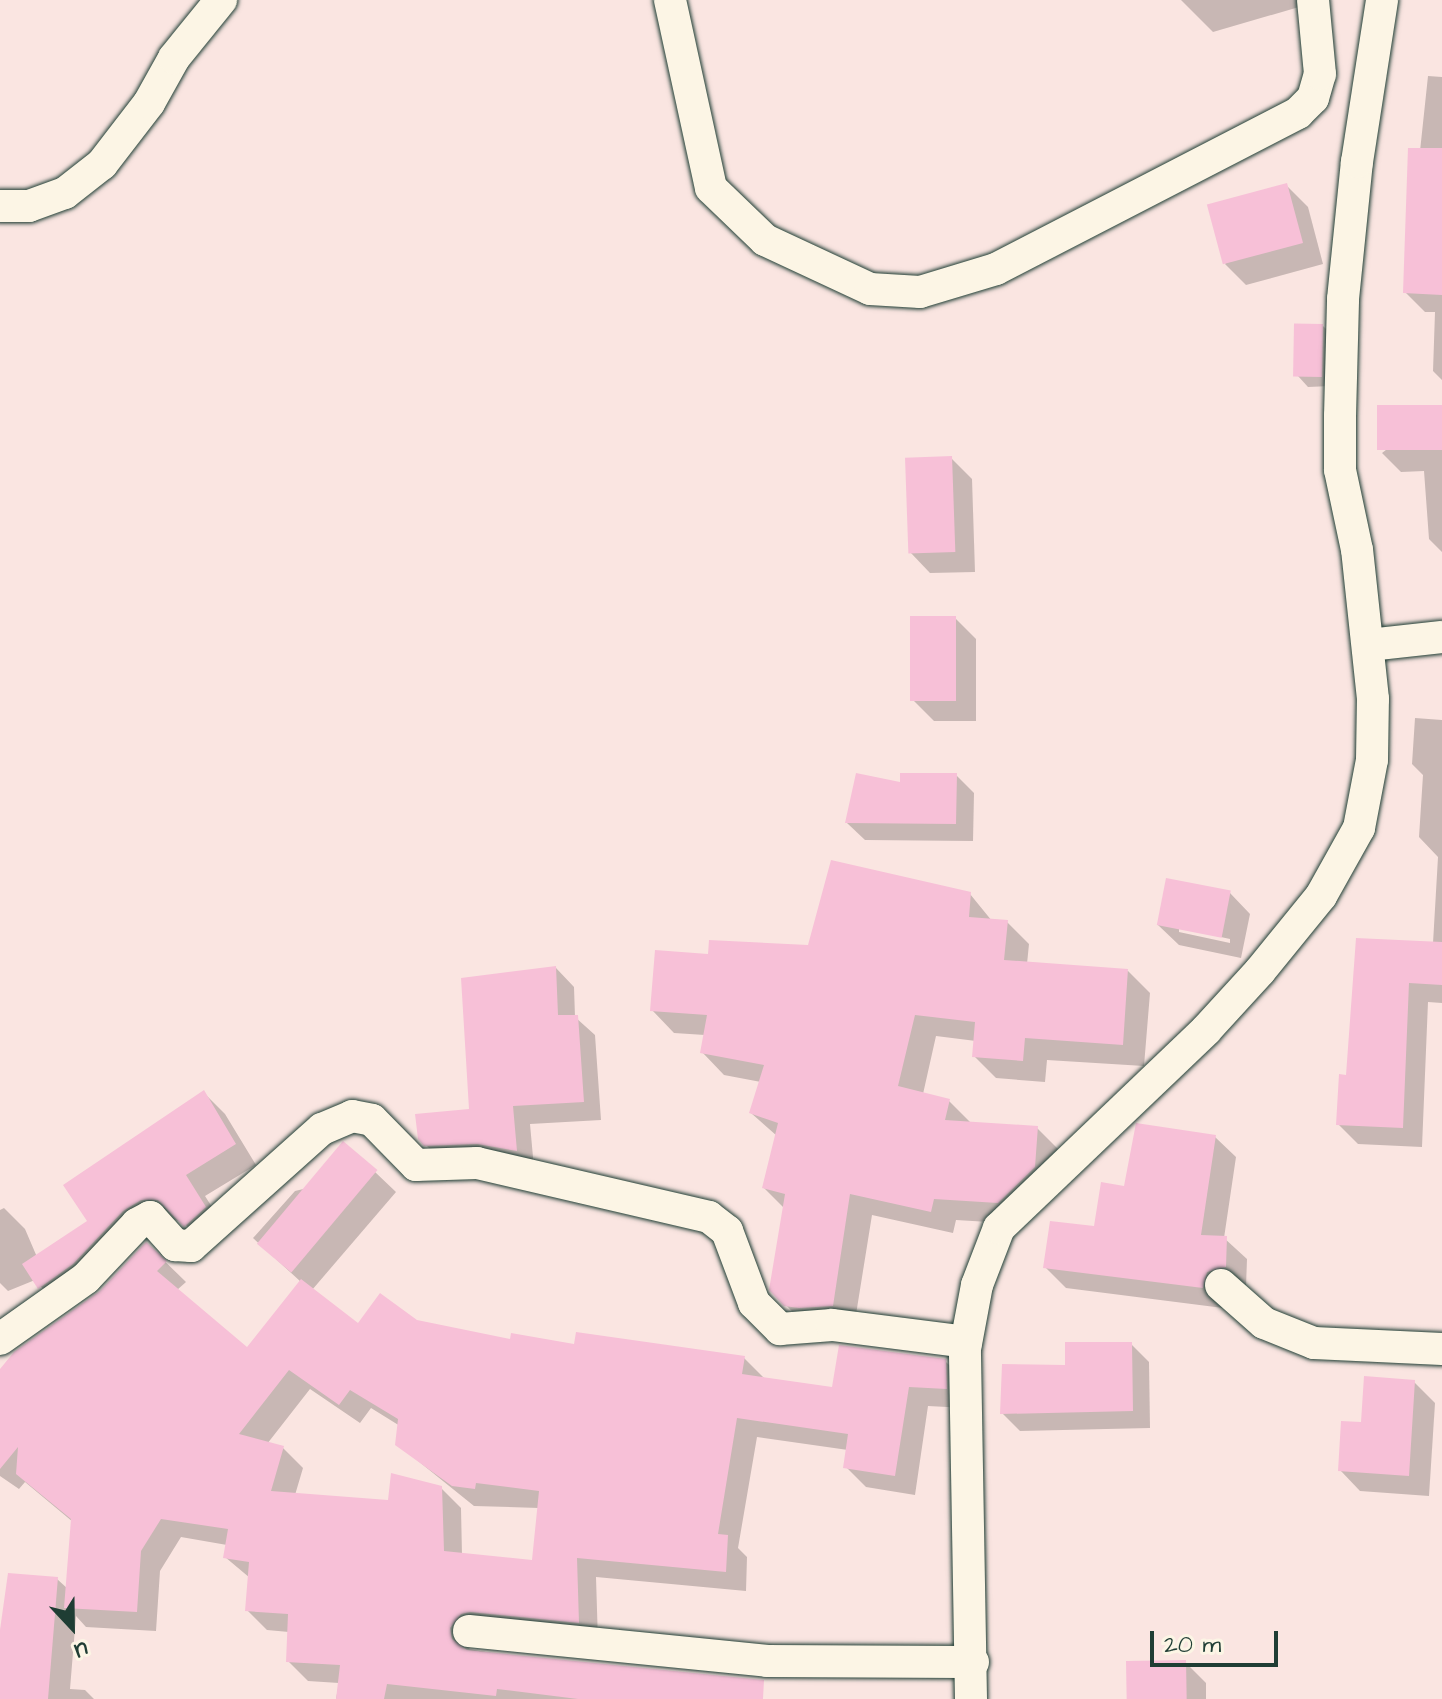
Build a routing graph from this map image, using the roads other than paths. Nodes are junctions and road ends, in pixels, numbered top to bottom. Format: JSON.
{"nodes":[{"id":1,"x":221,"y":0,"type":"edge"},
{"id":2,"x":670,"y":0,"type":"edge"},
{"id":3,"x":1313,"y":0,"type":"edge"},
{"id":4,"x":1382,"y":0,"type":"edge"},
{"id":5,"x":0,"y":206,"type":"edge"},
{"id":6,"x":1442,"y":637,"type":"edge"},
{"id":7,"x":1369,"y":645,"type":"junction"},
{"id":8,"x":1221,"y":1285,"type":"dead end"},
{"id":9,"x":0,"y":1339,"type":"edge"},
{"id":10,"x":966,"y":1342,"type":"junction"},
{"id":11,"x":1442,"y":1349,"type":"edge"},
{"id":12,"x":469,"y":1631,"type":"dead end"},
{"id":13,"x":973,"y":1662,"type":"junction"},
{"id":14,"x":971,"y":1699,"type":"edge"}],
"edges":[{"from":1,"to":5,"type":"street"},
{"from":2,"to":3,"type":"street"},
{"from":4,"to":7,"type":"street"},
{"from":6,"to":7,"type":"street"},
{"from":7,"to":10,"type":"street"},
{"from":8,"to":11,"type":"street"},
{"from":9,"to":10,"type":"street"},
{"from":10,"to":13,"type":"street"},
{"from":12,"to":13,"type":"street"},
{"from":13,"to":14,"type":"street"}]}
